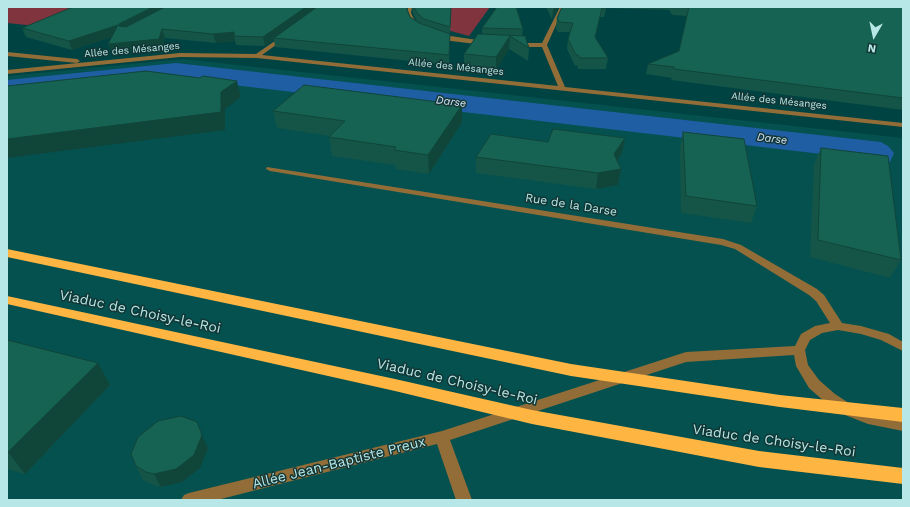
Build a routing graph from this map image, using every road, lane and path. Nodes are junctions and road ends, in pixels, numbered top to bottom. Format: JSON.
{"nodes":[{"id":1,"x":410,"y":7,"type":"edge"},
{"id":2,"x":562,"y":7,"type":"edge"},
{"id":3,"x":422,"y":30,"type":"edge"},
{"id":4,"x":429,"y":33,"type":"edge"},
{"id":5,"x":288,"y":34,"type":"edge"},
{"id":6,"x":493,"y":44,"type":"edge"},
{"id":7,"x":508,"y":44,"type":"edge"},
{"id":8,"x":544,"y":45,"type":"junction"},
{"id":9,"x":7,"y":54,"type":"edge"},
{"id":10,"x":257,"y":56,"type":"junction"},
{"id":11,"x":99,"y":63,"type":"junction"},
{"id":12,"x":7,"y":72,"type":"edge"},
{"id":13,"x":562,"y":88,"type":"junction"},
{"id":14,"x":903,"y":125,"type":"edge"},
{"id":15,"x":270,"y":169,"type":"dead end"},
{"id":16,"x":7,"y":253,"type":"edge"},
{"id":17,"x":7,"y":300,"type":"edge"},
{"id":18,"x":838,"y":326,"type":"junction"},
{"id":19,"x":903,"y":347,"type":"edge"},
{"id":20,"x":799,"y":350,"type":"junction"},
{"id":21,"x":903,"y":415,"type":"edge"},
{"id":22,"x":903,"y":425,"type":"edge"},
{"id":23,"x":442,"y":438,"type":"junction"},
{"id":24,"x":903,"y":476,"type":"edge"},
{"id":25,"x":189,"y":500,"type":"edge"},
{"id":26,"x":464,"y":500,"type":"edge"}],
"edges":[{"from":1,"to":3,"type":"street"},
{"from":2,"to":8,"type":"street"},
{"from":4,"to":6,"type":"street"},
{"from":5,"to":10,"type":"street"},
{"from":7,"to":8,"type":"street"},
{"from":8,"to":13,"type":"street"},
{"from":9,"to":11,"type":"street"},
{"from":10,"to":11,"type":"street","name":"Allée des Mésanges"},
{"from":10,"to":13,"type":"street","name":"Allée des Mésanges"},
{"from":11,"to":12,"type":"street","name":"Allée des Mésanges"},
{"from":13,"to":14,"type":"street","name":"Allée des Mésanges"},
{"from":15,"to":18,"type":"street","name":"Rue de la Darse"},
{"from":16,"to":21,"type":"highway"},
{"from":17,"to":24,"type":"highway","name":"Viaduc de Choisy-le-Roi"},
{"from":18,"to":19,"type":"street"},
{"from":18,"to":20,"type":"street"},
{"from":20,"to":22,"type":"street"},
{"from":20,"to":23,"type":"street","name":"Allée Jean-Baptiste Preux"},
{"from":23,"to":25,"type":"street","name":"Allée Jean-Baptiste Preux"},
{"from":23,"to":26,"type":"street"}]}
